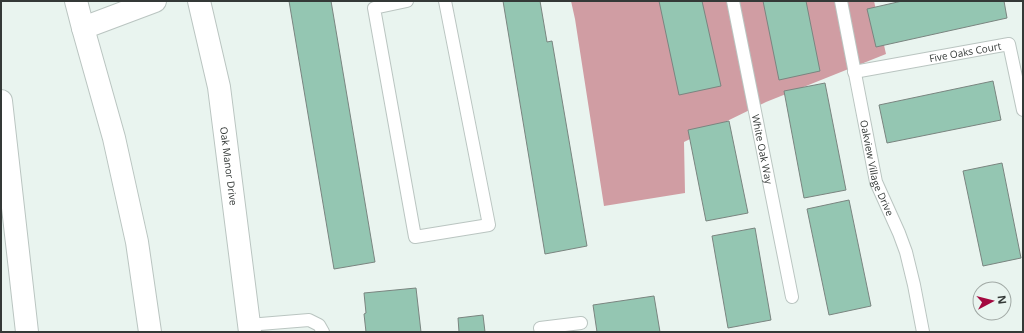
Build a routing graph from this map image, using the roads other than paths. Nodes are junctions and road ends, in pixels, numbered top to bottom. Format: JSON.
{"nodes":[{"id":1,"x":76,"y":1,"type":"edge"},
{"id":2,"x":155,"y":1,"type":"edge"},
{"id":3,"x":198,"y":1,"type":"edge"},
{"id":4,"x":407,"y":1,"type":"edge"},
{"id":5,"x":445,"y":1,"type":"edge"},
{"id":6,"x":733,"y":1,"type":"edge"},
{"id":7,"x":841,"y":1,"type":"edge"},
{"id":8,"x":83,"y":28,"type":"junction"},
{"id":9,"x":854,"y":72,"type":"junction"},
{"id":10,"x":1,"y":101,"type":"edge"},
{"id":11,"x":1023,"y":110,"type":"edge"},
{"id":12,"x":792,"y":297,"type":"dead end"},
{"id":13,"x":581,"y":322,"type":"dead end"},
{"id":14,"x":250,"y":328,"type":"edge"},
{"id":15,"x":27,"y":332,"type":"edge"},
{"id":16,"x":150,"y":332,"type":"edge"},
{"id":17,"x":323,"y":332,"type":"edge"},
{"id":18,"x":541,"y":332,"type":"edge"},
{"id":19,"x":923,"y":332,"type":"edge"}],
"edges":[{"from":1,"to":8,"type":"main road"},
{"from":2,"to":8,"type":"main road"},
{"from":3,"to":14,"type":"main road","name":"Oak Manor Drive"},
{"from":4,"to":5,"type":"lane"},
{"from":6,"to":12,"type":"lane","name":"White Oak Way"},
{"from":7,"to":9,"type":"lane","name":"Oakview Village Drive"},
{"from":8,"to":16,"type":"main road"},
{"from":9,"to":11,"type":"lane","name":"Five Oaks Court"},
{"from":9,"to":19,"type":"lane","name":"Oakview Village Drive"},
{"from":10,"to":15,"type":"main road"},
{"from":13,"to":18,"type":"lane"},
{"from":14,"to":17,"type":"lane"}]}
